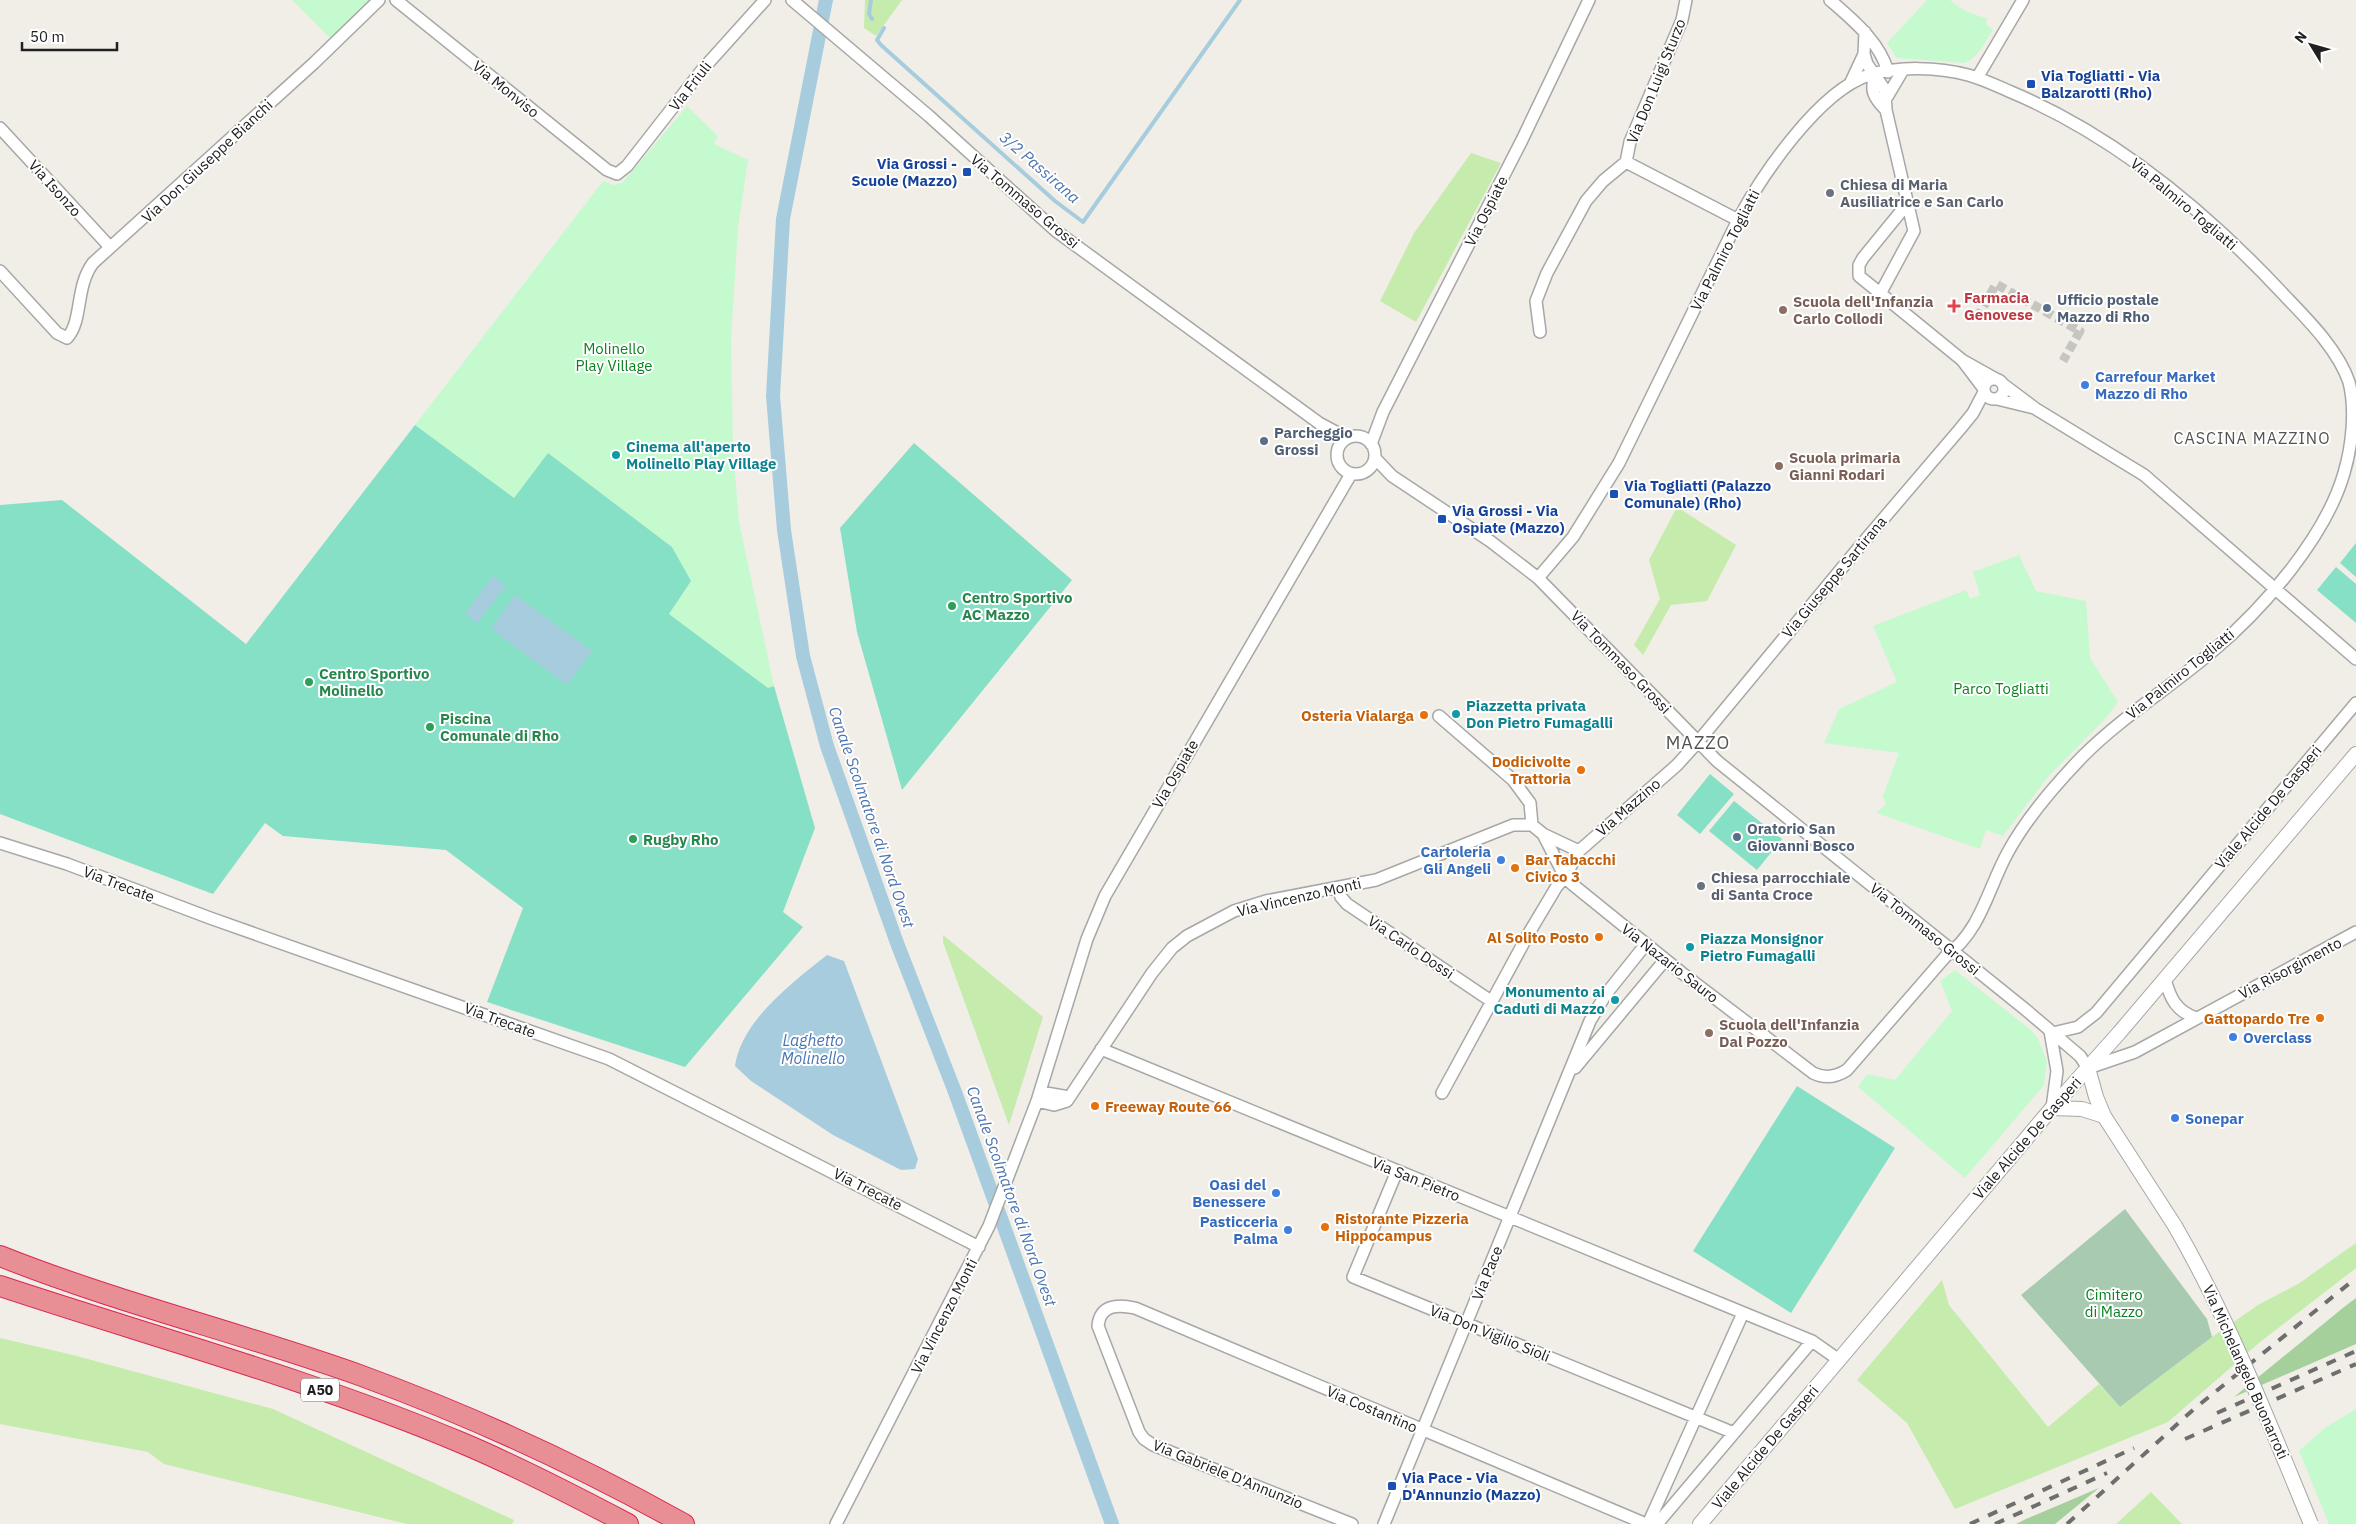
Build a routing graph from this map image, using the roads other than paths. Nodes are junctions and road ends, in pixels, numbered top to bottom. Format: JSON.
{"nodes":[{"id":1,"x":379,"y":0,"type":"edge"},
{"id":2,"x":396,"y":0,"type":"edge"},
{"id":3,"x":766,"y":0,"type":"edge"},
{"id":4,"x":1589,"y":0,"type":"edge"},
{"id":5,"x":1686,"y":0,"type":"edge"},
{"id":6,"x":1830,"y":0,"type":"edge"},
{"id":7,"x":2023,"y":0,"type":"edge"},
{"id":8,"x":795,"y":3,"type":"edge"},
{"id":9,"x":1865,"y":32,"type":"junction"},
{"id":10,"x":1864,"y":54,"type":"junction"},
{"id":11,"x":1903,"y":70,"type":"junction"},
{"id":12,"x":1888,"y":72,"type":"junction"},
{"id":13,"x":1876,"y":74,"type":"junction"},
{"id":14,"x":1976,"y":78,"type":"junction"},
{"id":15,"x":1850,"y":84,"type":"junction"},
{"id":16,"x":1887,"y":97,"type":"junction"},
{"id":17,"x":1886,"y":110,"type":"junction"},
{"id":18,"x":0,"y":128,"type":"edge"},
{"id":19,"x":1626,"y":162,"type":"junction"},
{"id":20,"x":617,"y":174,"type":"joint"},
{"id":21,"x":1907,"y":204,"type":"junction"},
{"id":22,"x":1738,"y":220,"type":"junction"},
{"id":23,"x":110,"y":248,"type":"junction"},
{"id":24,"x":0,"y":271,"type":"edge"},
{"id":25,"x":1880,"y":294,"type":"junction"},
{"id":26,"x":1540,"y":332,"type":"dead end"},
{"id":27,"x":1962,"y":360,"type":"junction"},
{"id":28,"x":2352,"y":378,"type":"edge"},
{"id":29,"x":2000,"y":382,"type":"junction"},
{"id":30,"x":1984,"y":391,"type":"junction"},
{"id":31,"x":1996,"y":399,"type":"junction"},
{"id":32,"x":2036,"y":409,"type":"junction"},
{"id":33,"x":1973,"y":413,"type":"junction"},
{"id":34,"x":1368,"y":441,"type":"junction"},
{"id":35,"x":1343,"y":442,"type":"junction"},
{"id":36,"x":1374,"y":458,"type":"junction"},
{"id":37,"x":1368,"y":469,"type":"junction"},
{"id":38,"x":1351,"y":474,"type":"junction"},
{"id":39,"x":1392,"y":476,"type":"junction"},
{"id":40,"x":1538,"y":578,"type":"junction"},
{"id":41,"x":2275,"y":589,"type":"junction"},
{"id":42,"x":2356,"y":659,"type":"edge"},
{"id":43,"x":2356,"y":703,"type":"edge"},
{"id":44,"x":1438,"y":716,"type":"dead end"},
{"id":45,"x":1697,"y":743,"type":"junction"},
{"id":46,"x":2356,"y":754,"type":"edge"},
{"id":47,"x":1532,"y":825,"type":"junction"},
{"id":48,"x":1543,"y":834,"type":"junction"},
{"id":49,"x":0,"y":843,"type":"edge"},
{"id":50,"x":1579,"y":851,"type":"junction"},
{"id":51,"x":1565,"y":876,"type":"junction"},
{"id":52,"x":1338,"y":888,"type":"junction"},
{"id":53,"x":2356,"y":932,"type":"edge"},
{"id":54,"x":1646,"y":944,"type":"junction"},
{"id":55,"x":1953,"y":951,"type":"junction"},
{"id":56,"x":1665,"y":960,"type":"junction"},
{"id":57,"x":2165,"y":979,"type":"junction"},
{"id":58,"x":1490,"y":1001,"type":"junction"},
{"id":59,"x":1598,"y":1006,"type":"junction"},
{"id":60,"x":1617,"y":1018,"type":"junction"},
{"id":61,"x":2196,"y":1018,"type":"junction"},
{"id":62,"x":2052,"y":1032,"type":"junction"},
{"id":63,"x":1101,"y":1049,"type":"junction"},
{"id":64,"x":2088,"y":1068,"type":"junction"},
{"id":65,"x":1568,"y":1077,"type":"junction"},
{"id":66,"x":1442,"y":1093,"type":"dead end"},
{"id":67,"x":1038,"y":1097,"type":"junction"},
{"id":68,"x":2052,"y":1108,"type":"junction"},
{"id":69,"x":2104,"y":1116,"type":"junction"},
{"id":70,"x":1397,"y":1171,"type":"junction"},
{"id":71,"x":1509,"y":1217,"type":"junction"},
{"id":72,"x":979,"y":1247,"type":"junction"},
{"id":73,"x":0,"y":1256,"type":"edge"},
{"id":74,"x":0,"y":1286,"type":"edge"},
{"id":75,"x":1743,"y":1313,"type":"junction"},
{"id":76,"x":1099,"y":1316,"type":"joint"},
{"id":77,"x":1468,"y":1323,"type":"junction"},
{"id":78,"x":1812,"y":1342,"type":"junction"},
{"id":79,"x":1839,"y":1360,"type":"junction"},
{"id":80,"x":1696,"y":1417,"type":"junction"},
{"id":81,"x":1422,"y":1430,"type":"junction"},
{"id":82,"x":1734,"y":1433,"type":"junction"},
{"id":83,"x":628,"y":1524,"type":"edge"},
{"id":84,"x":684,"y":1524,"type":"edge"},
{"id":85,"x":836,"y":1524,"type":"edge"},
{"id":86,"x":1352,"y":1524,"type":"edge"},
{"id":87,"x":1384,"y":1524,"type":"edge"},
{"id":88,"x":1647,"y":1524,"type":"edge"},
{"id":89,"x":1657,"y":1524,"type":"edge"},
{"id":90,"x":1700,"y":1524,"type":"edge"},
{"id":91,"x":2311,"y":1524,"type":"edge"}],
"edges":[{"from":1,"to":23,"type":"street","name":"Via Don Giuseppe Bianchi"},
{"from":2,"to":20,"type":"street","name":"Via Monviso"},
{"from":3,"to":20,"type":"street","name":"Via Friuli"},
{"from":4,"to":34,"type":"street","name":"Via Ospiate"},
{"from":5,"to":19,"type":"street","name":"Via Don Luigi Sturzo"},
{"from":6,"to":9,"type":"street"},
{"from":7,"to":14,"type":"street"},
{"from":8,"to":35,"type":"street","name":"Via Tommaso Grossi"},
{"from":9,"to":10,"type":"street"},
{"from":9,"to":12,"type":"street"},
{"from":10,"to":13,"type":"street"},
{"from":10,"to":15,"type":"street"},
{"from":11,"to":12,"type":"street","name":"Via Palmiro Togliatti"},
{"from":11,"to":14,"type":"street","name":"Via Palmiro Togliatti"},
{"from":11,"to":16,"type":"street"},
{"from":12,"to":13,"type":"street","name":"Via Palmiro Togliatti"},
{"from":13,"to":15,"type":"street","name":"Via Palmiro Togliatti"},
{"from":13,"to":16,"type":"street"},
{"from":13,"to":17,"type":"street"},
{"from":14,"to":28,"type":"street","name":"Via Palmiro Togliatti"},
{"from":15,"to":22,"type":"street","name":"Via Palmiro Togliatti"},
{"from":16,"to":17,"type":"street"},
{"from":17,"to":21,"type":"street"},
{"from":18,"to":23,"type":"street","name":"Via Isonzo"},
{"from":19,"to":22,"type":"street","name":"Via Don Luigi Sturzo"},
{"from":19,"to":26,"type":"street","name":"Via Don Luigi Sturzo"},
{"from":21,"to":25,"type":"street"},
{"from":21,"to":25,"type":"street"},
{"from":22,"to":40,"type":"street","name":"Via Palmiro Togliatti"},
{"from":23,"to":24,"type":"street","name":"Via Don Giuseppe Bianchi"},
{"from":25,"to":27,"type":"street"},
{"from":27,"to":29,"type":"street"},
{"from":27,"to":30,"type":"street"},
{"from":28,"to":41,"type":"street","name":"Via Palmiro Togliatti"},
{"from":29,"to":30,"type":"street"},
{"from":29,"to":31,"type":"street"},
{"from":29,"to":32,"type":"street"},
{"from":30,"to":31,"type":"street"},
{"from":30,"to":33,"type":"street","name":"Via Giuseppe Sartirana"},
{"from":31,"to":32,"type":"street"},
{"from":31,"to":33,"type":"street","name":"Via Giuseppe Sartirana"},
{"from":32,"to":41,"type":"street"},
{"from":33,"to":45,"type":"street","name":"Via Giuseppe Sartirana"},
{"from":34,"to":35,"type":"street"},
{"from":34,"to":36,"type":"street"},
{"from":35,"to":38,"type":"street"},
{"from":36,"to":37,"type":"street"},
{"from":36,"to":39,"type":"street","name":"Via Tommaso Grossi"},
{"from":37,"to":38,"type":"street"},
{"from":37,"to":39,"type":"street","name":"Via Tommaso Grossi"},
{"from":38,"to":67,"type":"street","name":"Via Ospiate"},
{"from":39,"to":40,"type":"street","name":"Via Tommaso Grossi"},
{"from":40,"to":45,"type":"street","name":"Via Tommaso Grossi"},
{"from":41,"to":42,"type":"street"},
{"from":41,"to":55,"type":"street","name":"Via Palmiro Togliatti"},
{"from":43,"to":62,"type":"street","name":"Viale Alcide De Gasperi"},
{"from":44,"to":47,"type":"street"},
{"from":45,"to":50,"type":"street","name":"Via Mazzino"},
{"from":45,"to":55,"type":"street","name":"Via Tommaso Grossi"},
{"from":46,"to":57,"type":"street","name":"Viale Alcide De Gasperi"},
{"from":47,"to":48,"type":"street"},
{"from":47,"to":52,"type":"street","name":"Via Vincenzo Monti"},
{"from":48,"to":50,"type":"street"},
{"from":48,"to":51,"type":"street"},
{"from":49,"to":72,"type":"street","name":"Via Trecate"},
{"from":50,"to":51,"type":"street","name":"Via Mazzino"},
{"from":51,"to":54,"type":"street","name":"Via Nazario Sauro"},
{"from":51,"to":58,"type":"street","name":"Via Mazzino"},
{"from":52,"to":58,"type":"street","name":"Via Carlo Dossi"},
{"from":52,"to":63,"type":"street","name":"Via Vincenzo Monti"},
{"from":53,"to":61,"type":"street","name":"Via Risorgimento"},
{"from":54,"to":56,"type":"street","name":"Via Nazario Sauro"},
{"from":54,"to":59,"type":"street","name":"Via Pace"},
{"from":55,"to":56,"type":"street","name":"Via Nazario Sauro"},
{"from":55,"to":62,"type":"street","name":"Via Tommaso Grossi"},
{"from":56,"to":60,"type":"street","name":"Via Pace"},
{"from":57,"to":61,"type":"street"},
{"from":57,"to":64,"type":"street","name":"Viale Alcide De Gasperi"},
{"from":58,"to":66,"type":"street","name":"Via Mazzino"},
{"from":59,"to":60,"type":"street"},
{"from":59,"to":65,"type":"street","name":"Via Pace"},
{"from":60,"to":65,"type":"street","name":"Via Pace"},
{"from":61,"to":64,"type":"street","name":"Via Risorgimento"},
{"from":62,"to":64,"type":"street","name":"Via Tommaso Grossi"},
{"from":62,"to":68,"type":"street"},
{"from":63,"to":67,"type":"street","name":"Via Vincenzo Monti"},
{"from":63,"to":70,"type":"street","name":"Via San Pietro"},
{"from":64,"to":68,"type":"street","name":"Viale Alcide De Gasperi"},
{"from":64,"to":69,"type":"street","name":"Via Michelangelo Buonarroti"},
{"from":65,"to":71,"type":"street","name":"Via Pace"},
{"from":67,"to":72,"type":"street","name":"Via Vincenzo Monti"},
{"from":68,"to":69,"type":"street"},
{"from":68,"to":79,"type":"street","name":"Viale Alcide De Gasperi"},
{"from":69,"to":91,"type":"street","name":"Via Michelangelo Buonarroti","bridge":true},
{"from":70,"to":71,"type":"street","name":"Via San Pietro"},
{"from":70,"to":77,"type":"street","name":"Via Don Vigilio Sioli"},
{"from":71,"to":75,"type":"street","name":"Via San Pietro"},
{"from":71,"to":77,"type":"street","name":"Via Pace"},
{"from":72,"to":85,"type":"street","name":"Via Vincenzo Monti"},
{"from":73,"to":84,"type":"highway","number":"A50"},
{"from":74,"to":83,"type":"highway","number":"A50"},
{"from":75,"to":78,"type":"street","name":"Via San Pietro"},
{"from":75,"to":80,"type":"street"},
{"from":76,"to":81,"type":"street","name":"Via Costantino"},
{"from":76,"to":86,"type":"street","name":"Via Gabriele D'Annunzio"},
{"from":77,"to":80,"type":"street","name":"Via Don Vigilio Sioli"},
{"from":77,"to":81,"type":"street","name":"Via Pace"},
{"from":78,"to":79,"type":"street","name":"Via San Pietro"},
{"from":78,"to":82,"type":"street"},
{"from":79,"to":90,"type":"street","name":"Viale Alcide De Gasperi"},
{"from":80,"to":82,"type":"street","name":"Via Don Vigilio Sioli"},
{"from":80,"to":88,"type":"street"},
{"from":81,"to":87,"type":"street","name":"Via Pace"},
{"from":81,"to":88,"type":"street","name":"Via Costantino"},
{"from":82,"to":89,"type":"street"}]}
